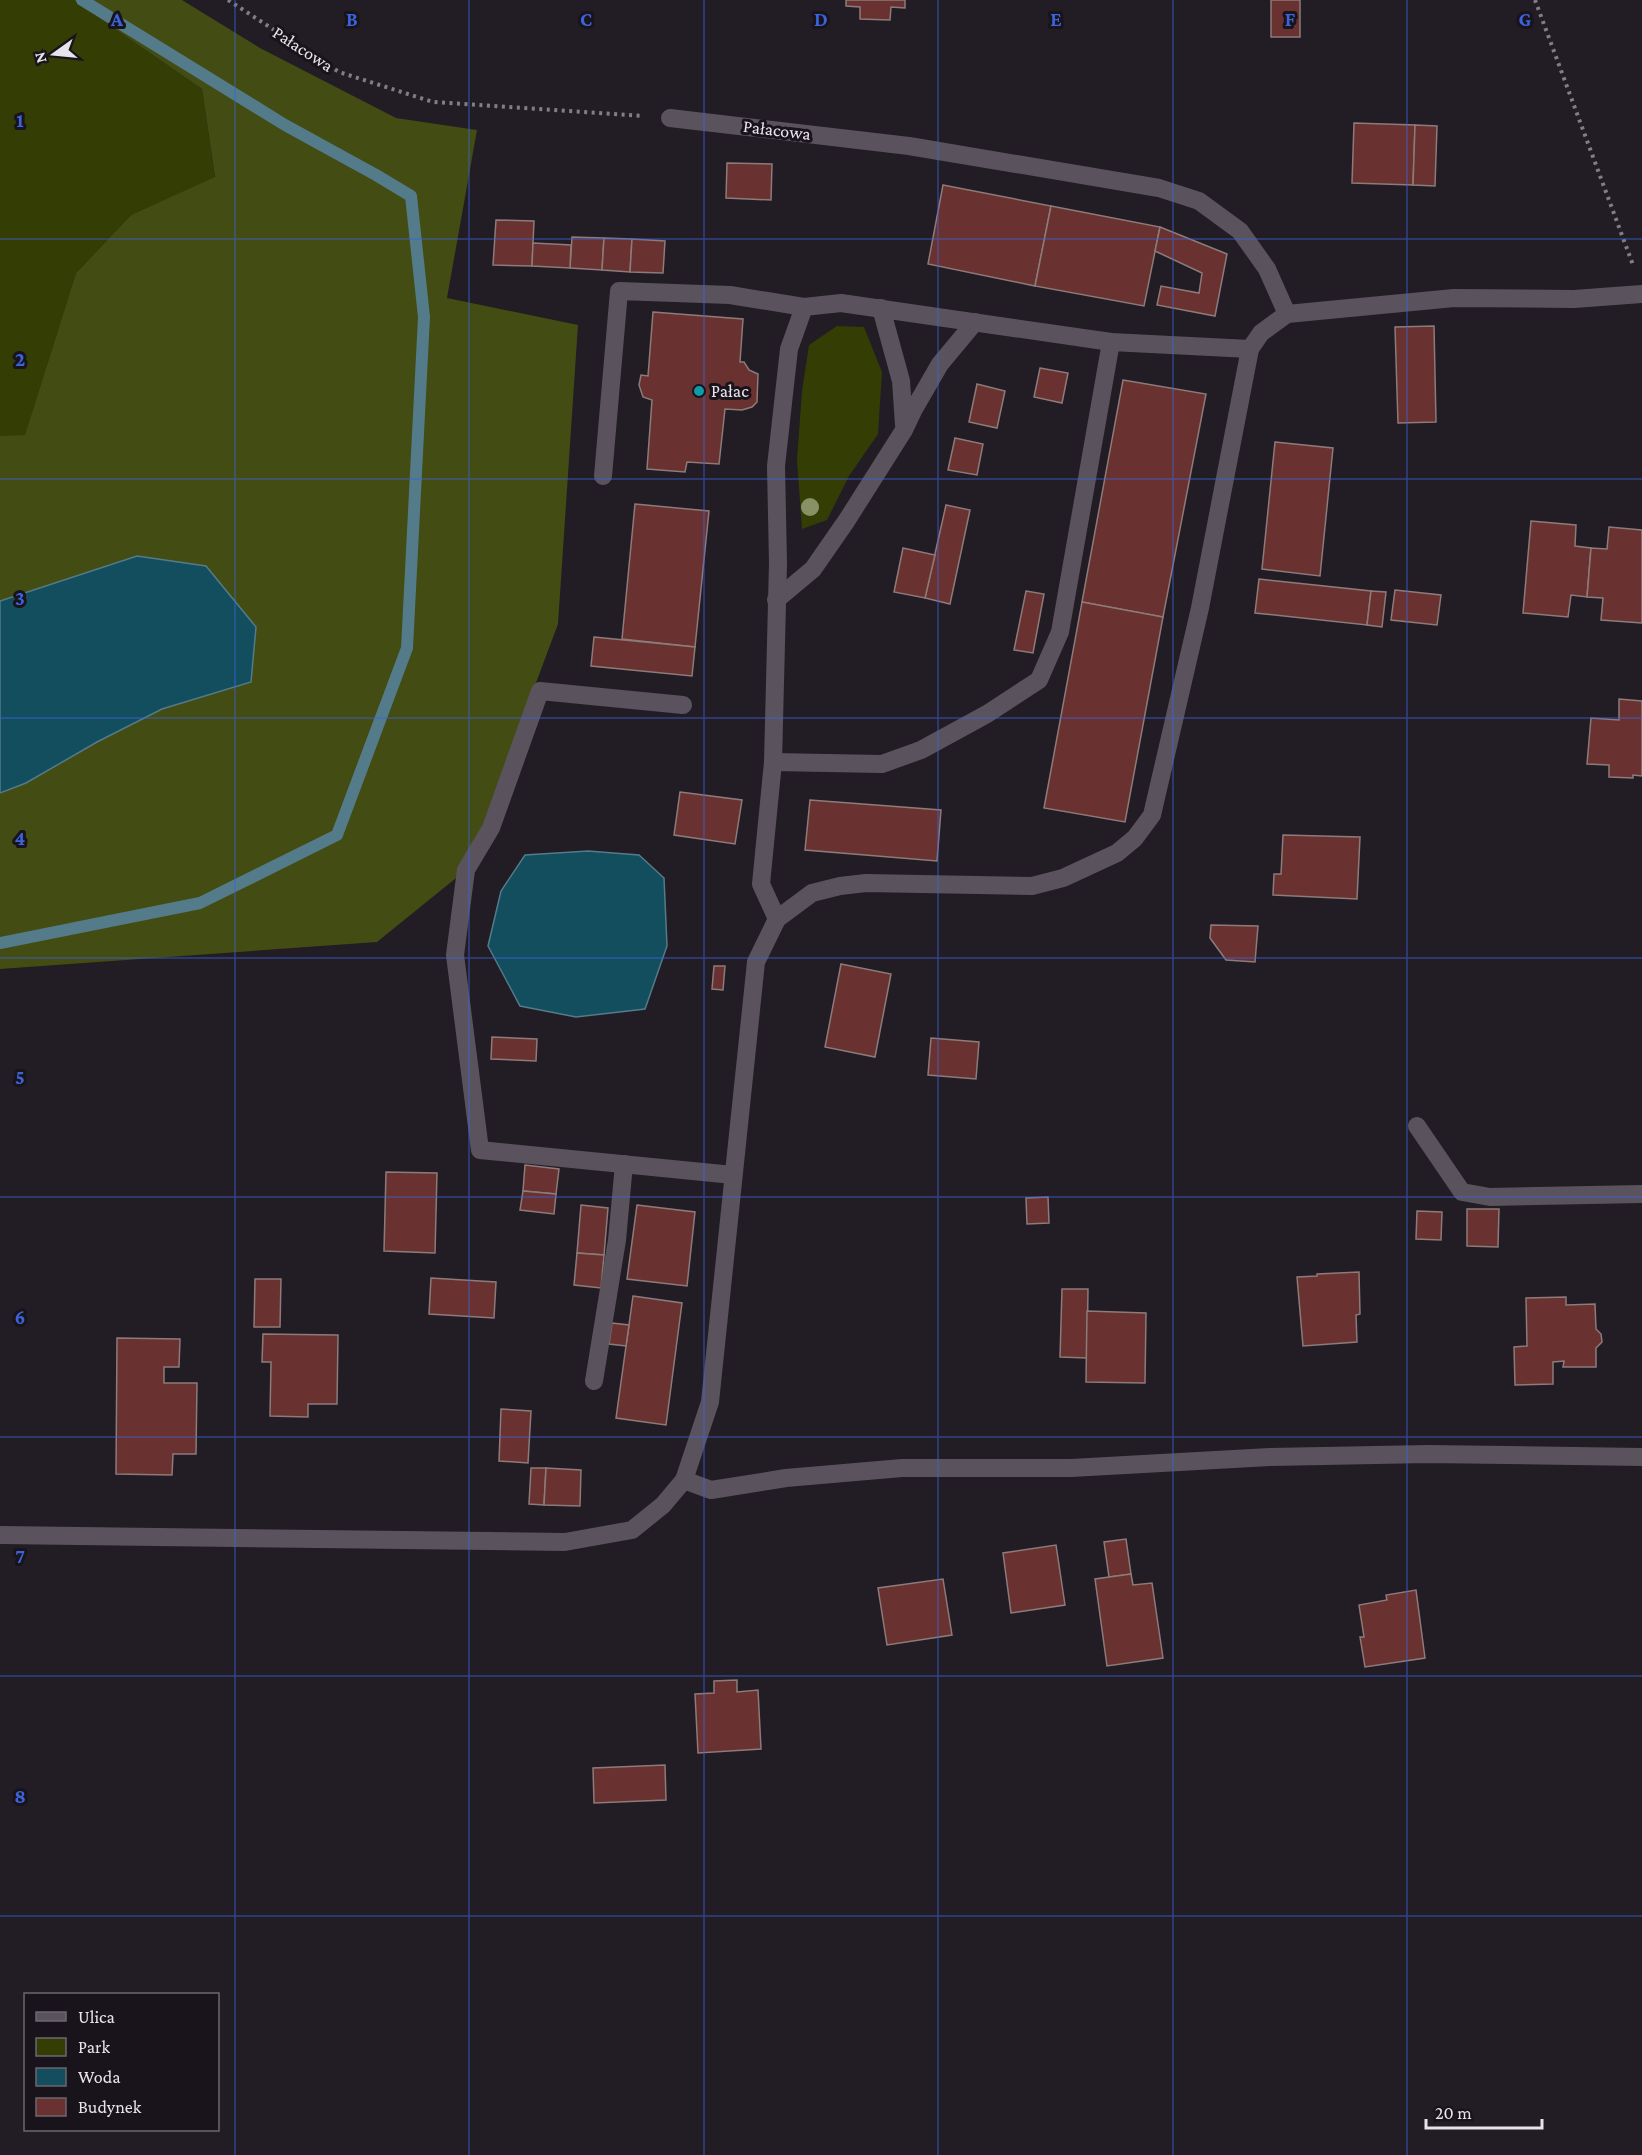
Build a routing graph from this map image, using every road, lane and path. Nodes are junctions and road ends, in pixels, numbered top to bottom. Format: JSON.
{"nodes":[{"id":1,"x":228,"y":0,"type":"edge"},
{"id":2,"x":1535,"y":0,"type":"edge"},
{"id":3,"x":670,"y":118,"type":"joint"},
{"id":4,"x":1634,"y":265,"type":"dead end"},
{"id":5,"x":1642,"y":294,"type":"edge"},
{"id":6,"x":804,"y":307,"type":"junction"},
{"id":7,"x":881,"y":308,"type":"junction"},
{"id":8,"x":1287,"y":314,"type":"junction"},
{"id":9,"x":975,"y":322,"type":"junction"},
{"id":10,"x":1111,"y":342,"type":"junction"},
{"id":11,"x":1250,"y":349,"type":"junction"},
{"id":12,"x":904,"y":430,"type":"junction"},
{"id":13,"x":603,"y":476,"type":"dead end"},
{"id":14,"x":776,"y":600,"type":"junction"},
{"id":15,"x":684,"y":705,"type":"dead end"},
{"id":16,"x":772,"y":762,"type":"junction"},
{"id":17,"x":777,"y":919,"type":"junction"},
{"id":18,"x":1417,"y":1126,"type":"dead end"},
{"id":19,"x":624,"y":1164,"type":"junction"},
{"id":20,"x":734,"y":1175,"type":"junction"},
{"id":21,"x":1642,"y":1194,"type":"edge"},
{"id":22,"x":594,"y":1381,"type":"dead end"},
{"id":23,"x":1642,"y":1457,"type":"edge"},
{"id":24,"x":684,"y":1480,"type":"junction"},
{"id":25,"x":0,"y":1534,"type":"edge"}],
"edges":[{"from":1,"to":3,"type":"path","name":"Pałacowa"},
{"from":2,"to":4,"type":"path"},
{"from":3,"to":8,"type":"street","name":"Pałacowa"},
{"from":5,"to":8,"type":"street"},
{"from":6,"to":7,"type":"street"},
{"from":6,"to":13,"type":"street"},
{"from":6,"to":14,"type":"street"},
{"from":7,"to":9,"type":"street"},
{"from":7,"to":12,"type":"street"},
{"from":8,"to":11,"type":"street"},
{"from":9,"to":10,"type":"street"},
{"from":9,"to":12,"type":"street"},
{"from":10,"to":11,"type":"street"},
{"from":10,"to":16,"type":"street"},
{"from":11,"to":17,"type":"street"},
{"from":12,"to":14,"type":"street"},
{"from":14,"to":16,"type":"street"},
{"from":15,"to":19,"type":"street"},
{"from":16,"to":17,"type":"street"},
{"from":17,"to":20,"type":"street"},
{"from":18,"to":21,"type":"street"},
{"from":19,"to":20,"type":"street"},
{"from":19,"to":22,"type":"street"},
{"from":20,"to":24,"type":"street"},
{"from":23,"to":24,"type":"street"},
{"from":24,"to":25,"type":"street"}]}
